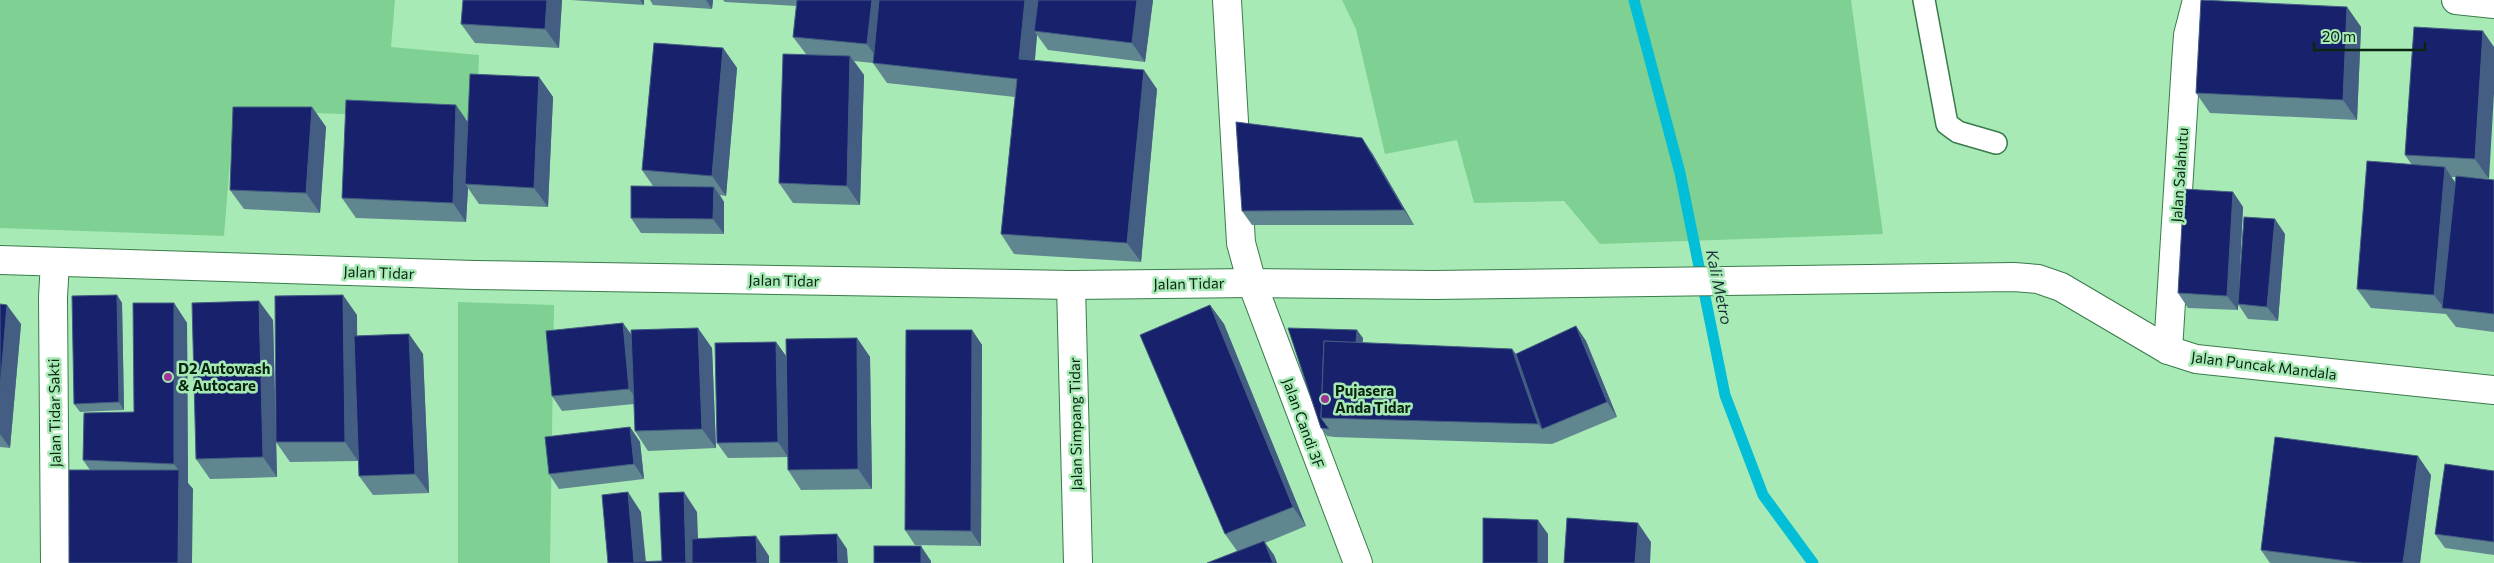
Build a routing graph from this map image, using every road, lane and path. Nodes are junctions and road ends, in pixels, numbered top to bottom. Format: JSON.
{"nodes":[{"id":1,"x":1227,"y":0,"type":"edge"},
{"id":2,"x":1924,"y":0,"type":"edge"},
{"id":3,"x":2197,"y":0,"type":"edge"},
{"id":4,"x":2456,"y":0,"type":"edge"},
{"id":5,"x":2494,"y":4,"type":"edge"},
{"id":6,"x":1996,"y":143,"type":"dead end"},
{"id":7,"x":0,"y":260,"type":"edge"},
{"id":8,"x":55,"y":262,"type":"junction"},
{"id":9,"x":1992,"y":278,"type":"joint"},
{"id":10,"x":1252,"y":282,"type":"junction"},
{"id":11,"x":1071,"y":285,"type":"junction"},
{"id":12,"x":2168,"y":350,"type":"junction"},
{"id":13,"x":2494,"y":390,"type":"edge"},
{"id":14,"x":55,"y":563,"type":"edge"},
{"id":15,"x":1078,"y":563,"type":"edge"},
{"id":16,"x":1358,"y":563,"type":"edge"}],
"edges":[{"from":1,"to":10,"type":"main road","name":"Jalan Candi 3F"},
{"from":2,"to":6,"type":"lane"},
{"from":3,"to":12,"type":"main road","name":"Jalan Salahutu"},
{"from":4,"to":5,"type":"main road"},
{"from":7,"to":8,"type":"main road","name":"Jalan Tidar"},
{"from":8,"to":11,"type":"main road","name":"Jalan Tidar"},
{"from":8,"to":14,"type":"main road","name":"Jalan Tidar Sakti"},
{"from":9,"to":10,"type":"main road","name":"Jalan Tidar"},
{"from":9,"to":12,"type":"main road","name":"Jalan Puncak Mandala"},
{"from":10,"to":11,"type":"main road","name":"Jalan Tidar"},
{"from":10,"to":16,"type":"main road","name":"Jalan Candi 3F"},
{"from":11,"to":15,"type":"main road","name":"Jalan Simpang Tidar"},
{"from":12,"to":13,"type":"main road","name":"Jalan Puncak Mandala"}]}
